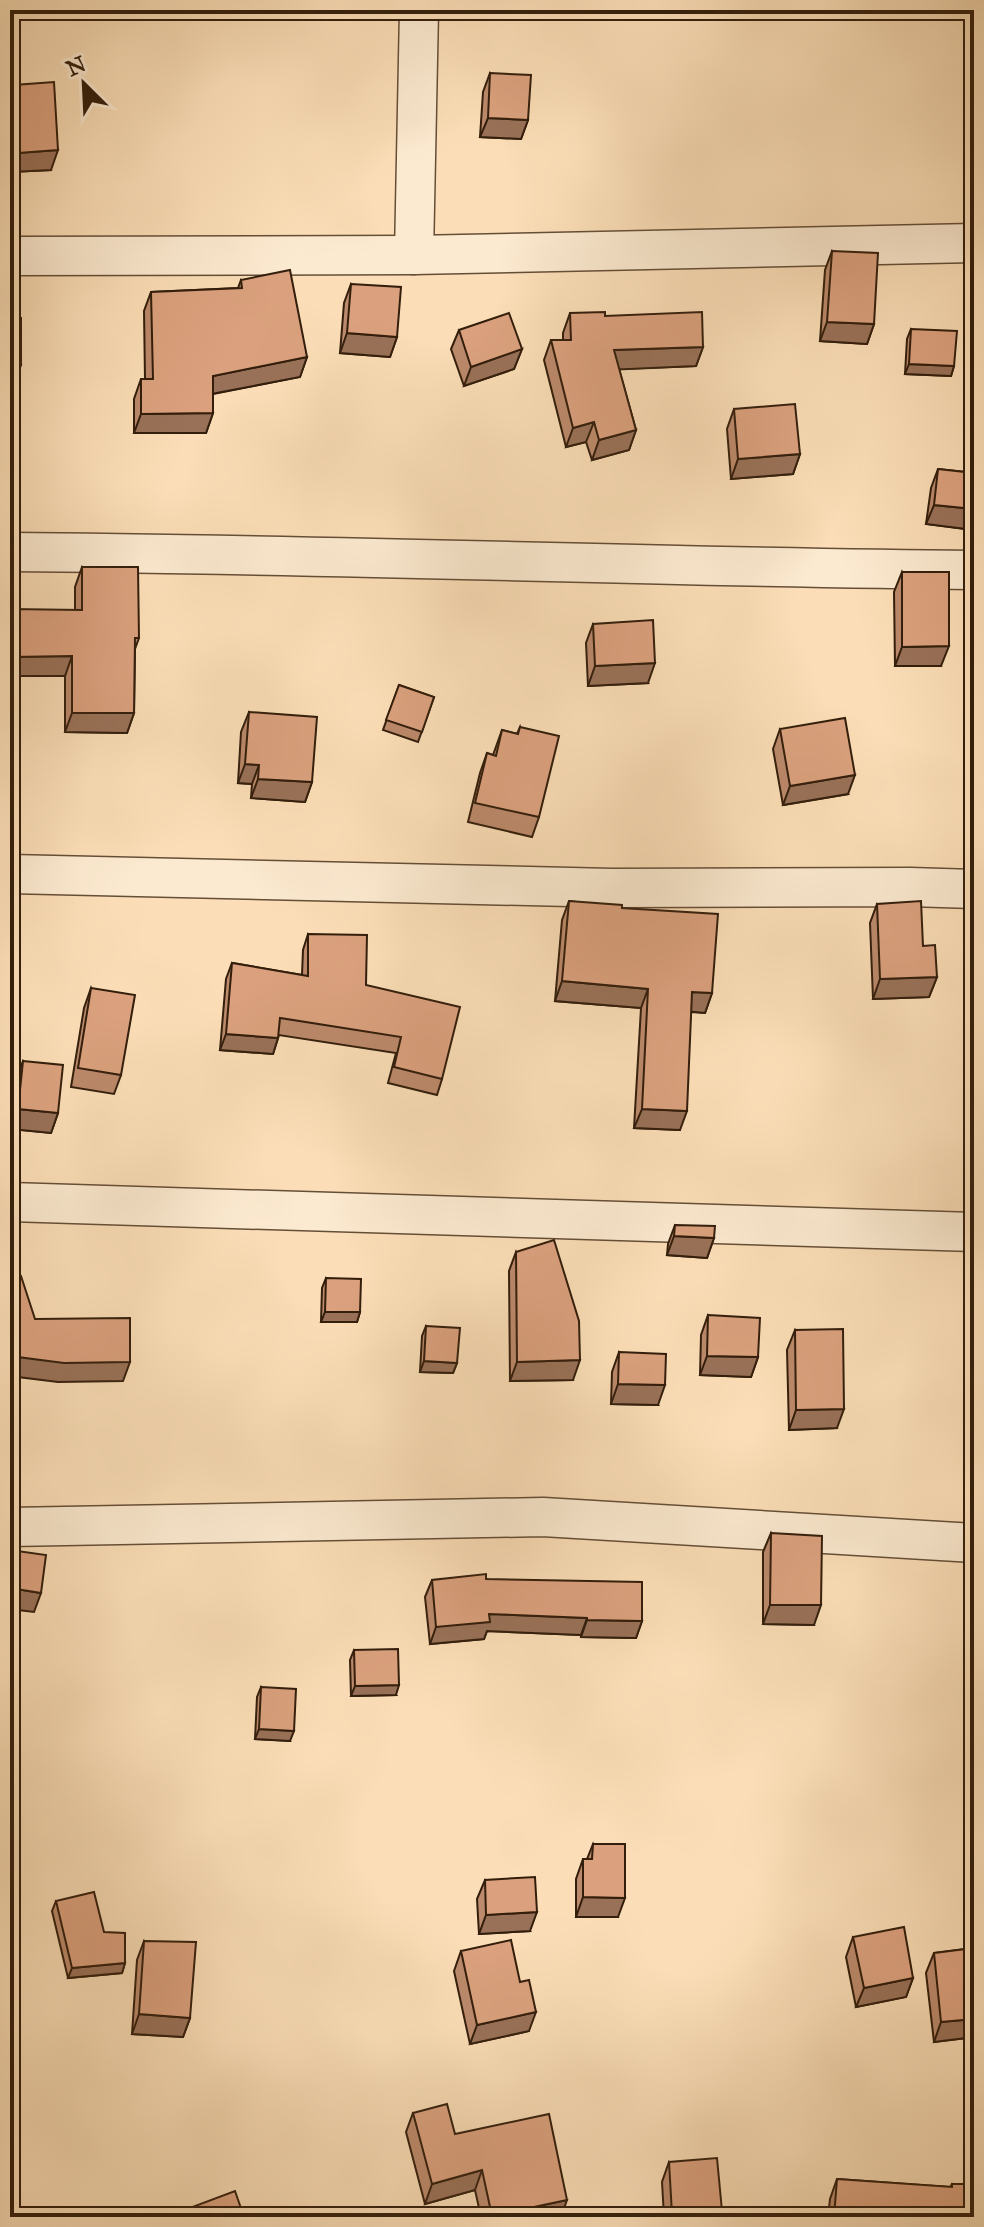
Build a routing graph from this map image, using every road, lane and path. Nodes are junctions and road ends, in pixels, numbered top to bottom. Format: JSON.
{"nodes":[{"id":1,"x":419,"y":10,"type":"edge"},
{"id":2,"x":974,"y":243,"type":"edge"},
{"id":3,"x":414,"y":255,"type":"junction"},
{"id":4,"x":10,"y":256,"type":"edge"},
{"id":5,"x":10,"y":552,"type":"edge"},
{"id":6,"x":974,"y":570,"type":"edge"},
{"id":7,"x":10,"y":874,"type":"edge"},
{"id":8,"x":974,"y":889,"type":"edge"},
{"id":9,"x":10,"y":1202,"type":"edge"},
{"id":10,"x":974,"y":1232,"type":"edge"},
{"id":11,"x":10,"y":1527,"type":"edge"},
{"id":12,"x":974,"y":1543,"type":"edge"}],
"edges":[{"from":1,"to":3,"type":"street"},
{"from":2,"to":3,"type":"street"},
{"from":3,"to":4,"type":"street"},
{"from":5,"to":6,"type":"street"},
{"from":7,"to":8,"type":"street"},
{"from":9,"to":10,"type":"street"},
{"from":11,"to":12,"type":"street"}]}
